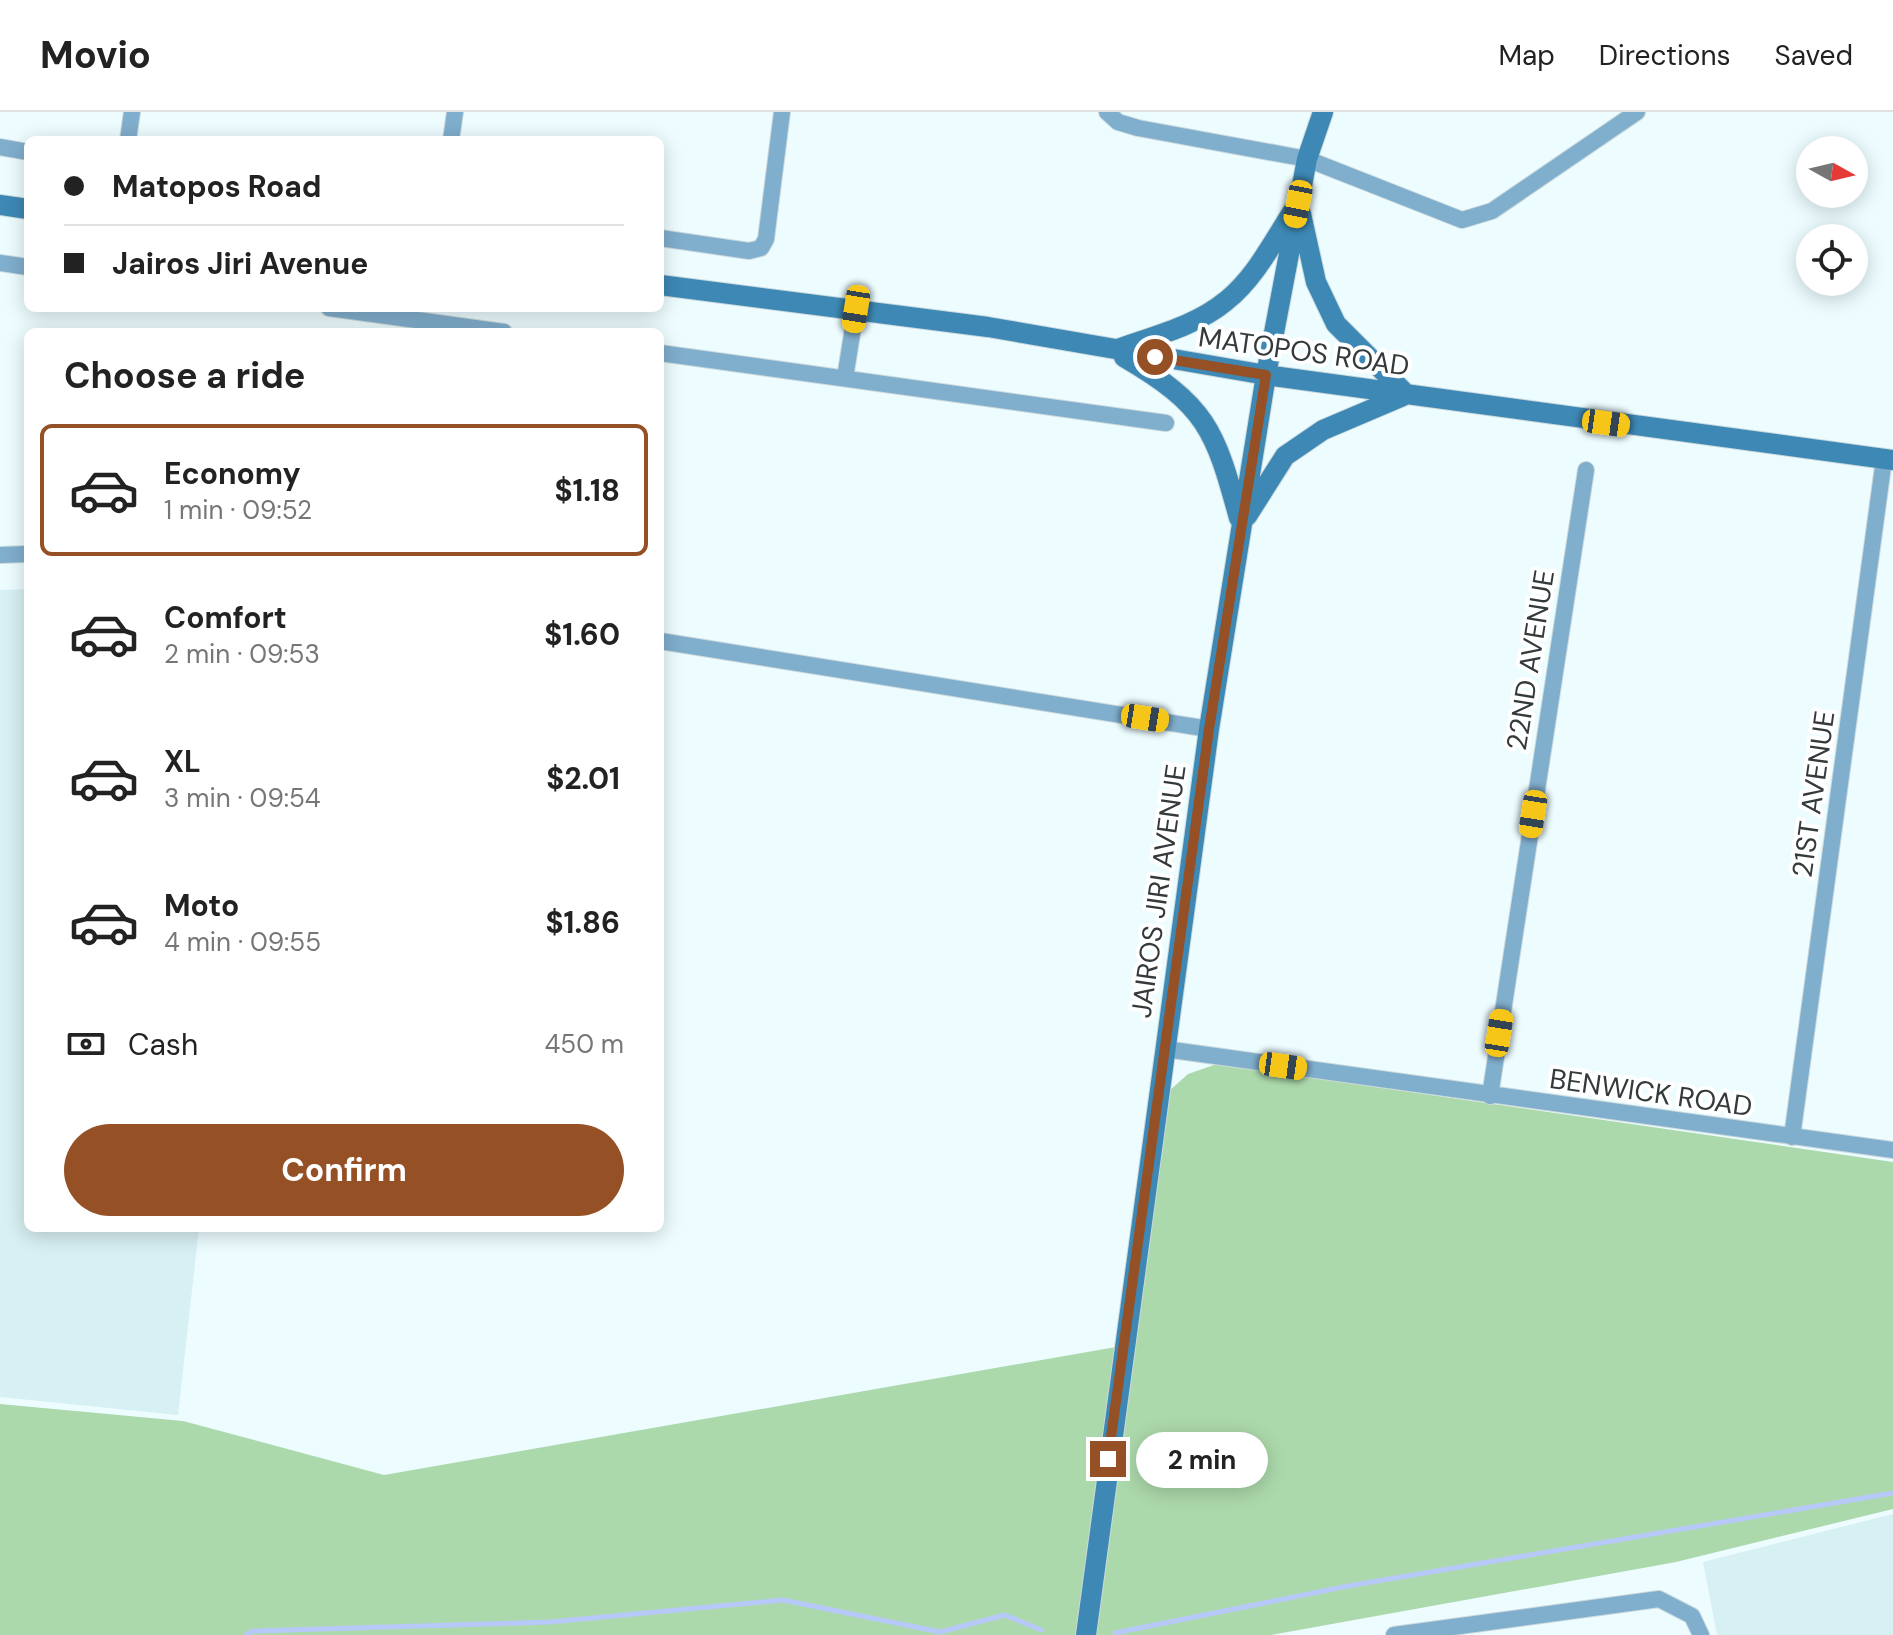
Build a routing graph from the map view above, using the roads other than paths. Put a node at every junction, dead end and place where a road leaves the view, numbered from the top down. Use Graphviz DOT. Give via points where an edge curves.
graph roads {
  1 [pos="132,112"];
  2 [pos="455,112"];
  3 [pos="782,112"];
  4 [pos="1107,112"];
  5 [pos="1323,112"];
  6 [pos="1637,112"];
  7 [pos="129,136"];
  8 [pos="452,136"];
  9 [pos="0,147"];
  10 [pos="24,151"];
  11 [pos="1307,159"];
  12 [pos="1298,204"];
  13 [pos="0,205"];
  14 [pos="24,208"];
  15 [pos="664,239"];
  16 [pos="0,263"];
  17 [pos="24,266"];
  18 [pos="664,285"];
  19 [pos="856,309"];
  20 [pos="358,312"];
  21 [pos="475,328"];
  22 [pos="1114,351"];
  23 [pos="664,354"];
  24 [pos="1266,375"];
  25 [pos="845,378"];
  26 [pos="1406,394"];
  27 [pos="1166,423"];
  28 [pos="1889,459"];
  29 [pos="1586,470"];
  30 [pos="1241,526"];
  31 [pos="24,554"];
  32 [pos="0,555"];
  33 [pos="664,642"];
  34 [pos="1209,729"];
  35 [pos="1165,1049"];
  36 [pos="1490,1096"];
  37 [pos="1792,1137"];
  38 [pos="1893,1150"];
  39 [pos="1086,1635"];
  40 [pos="1394,1635"];
  41 [pos="1701,1635"];
  1 -- 7 [label="street"];
  2 -- 8 [label="street"];
  3 -- 15 [label="street" via="761,248 749,251"];
  4 -- 11 [label="street" via="1138,128"];
  5 -- 11 [label="main road, JAIROS JIRI AVENUE"];
  6 -- 11 [label="street" via="1492,211 1462,220"];
  9 -- 10 [label="street"];
  11 -- 12 [label="main road, JAIROS JIRI AVENUE"];
  12 -- 22 [label="main road" via="1256,269 1227,301 1189,323"];
  12 -- 24 [label="main road, JAIROS JIRI AVENUE"];
  12 -- 26 [label="main road" via="1316,282 1336,324"];
  13 -- 14 [label="main road"];
  16 -- 17 [label="street"];
  18 -- 19 [label="main road, MATOPOS ROAD"];
  19 -- 22 [label="main road, MATOPOS ROAD"];
  19 -- 25 [label="street"];
  20 -- 21 [label="street"];
  22 -- 24 [label="main road, MATOPOS ROAD"];
  22 -- 30 [label="main road" via="1160,377 1209,426"];
  23 -- 25 [label="street"];
  24 -- 26 [label="main road, MATOPOS ROAD"];
  24 -- 30 [label="main road, JAIROS JIRI AVENUE"];
  25 -- 27 [label="street"];
  26 -- 28 [label="main road, MATOPOS ROAD"];
  26 -- 30 [label="main road" via="1323,430 1285,456"];
  28 -- 37 [label="street, 21ST AVENUE"];
  29 -- 36 [label="street, 22ND AVENUE"];
  30 -- 34 [label="main road, JAIROS JIRI AVENUE"];
  31 -- 32 [label="street"];
  33 -- 34 [label="street"];
  34 -- 35 [label="main road, JAIROS JIRI AVENUE"];
  35 -- 36 [label="street, BENWICK ROAD"];
  35 -- 39 [label="main road, JAIROS JIRI AVENUE"];
  36 -- 37 [label="street, BENWICK ROAD"];
  37 -- 38 [label="street, BENWICK ROAD"];
  40 -- 41 [label="street" via="1659,1599 1692,1616"];
}
